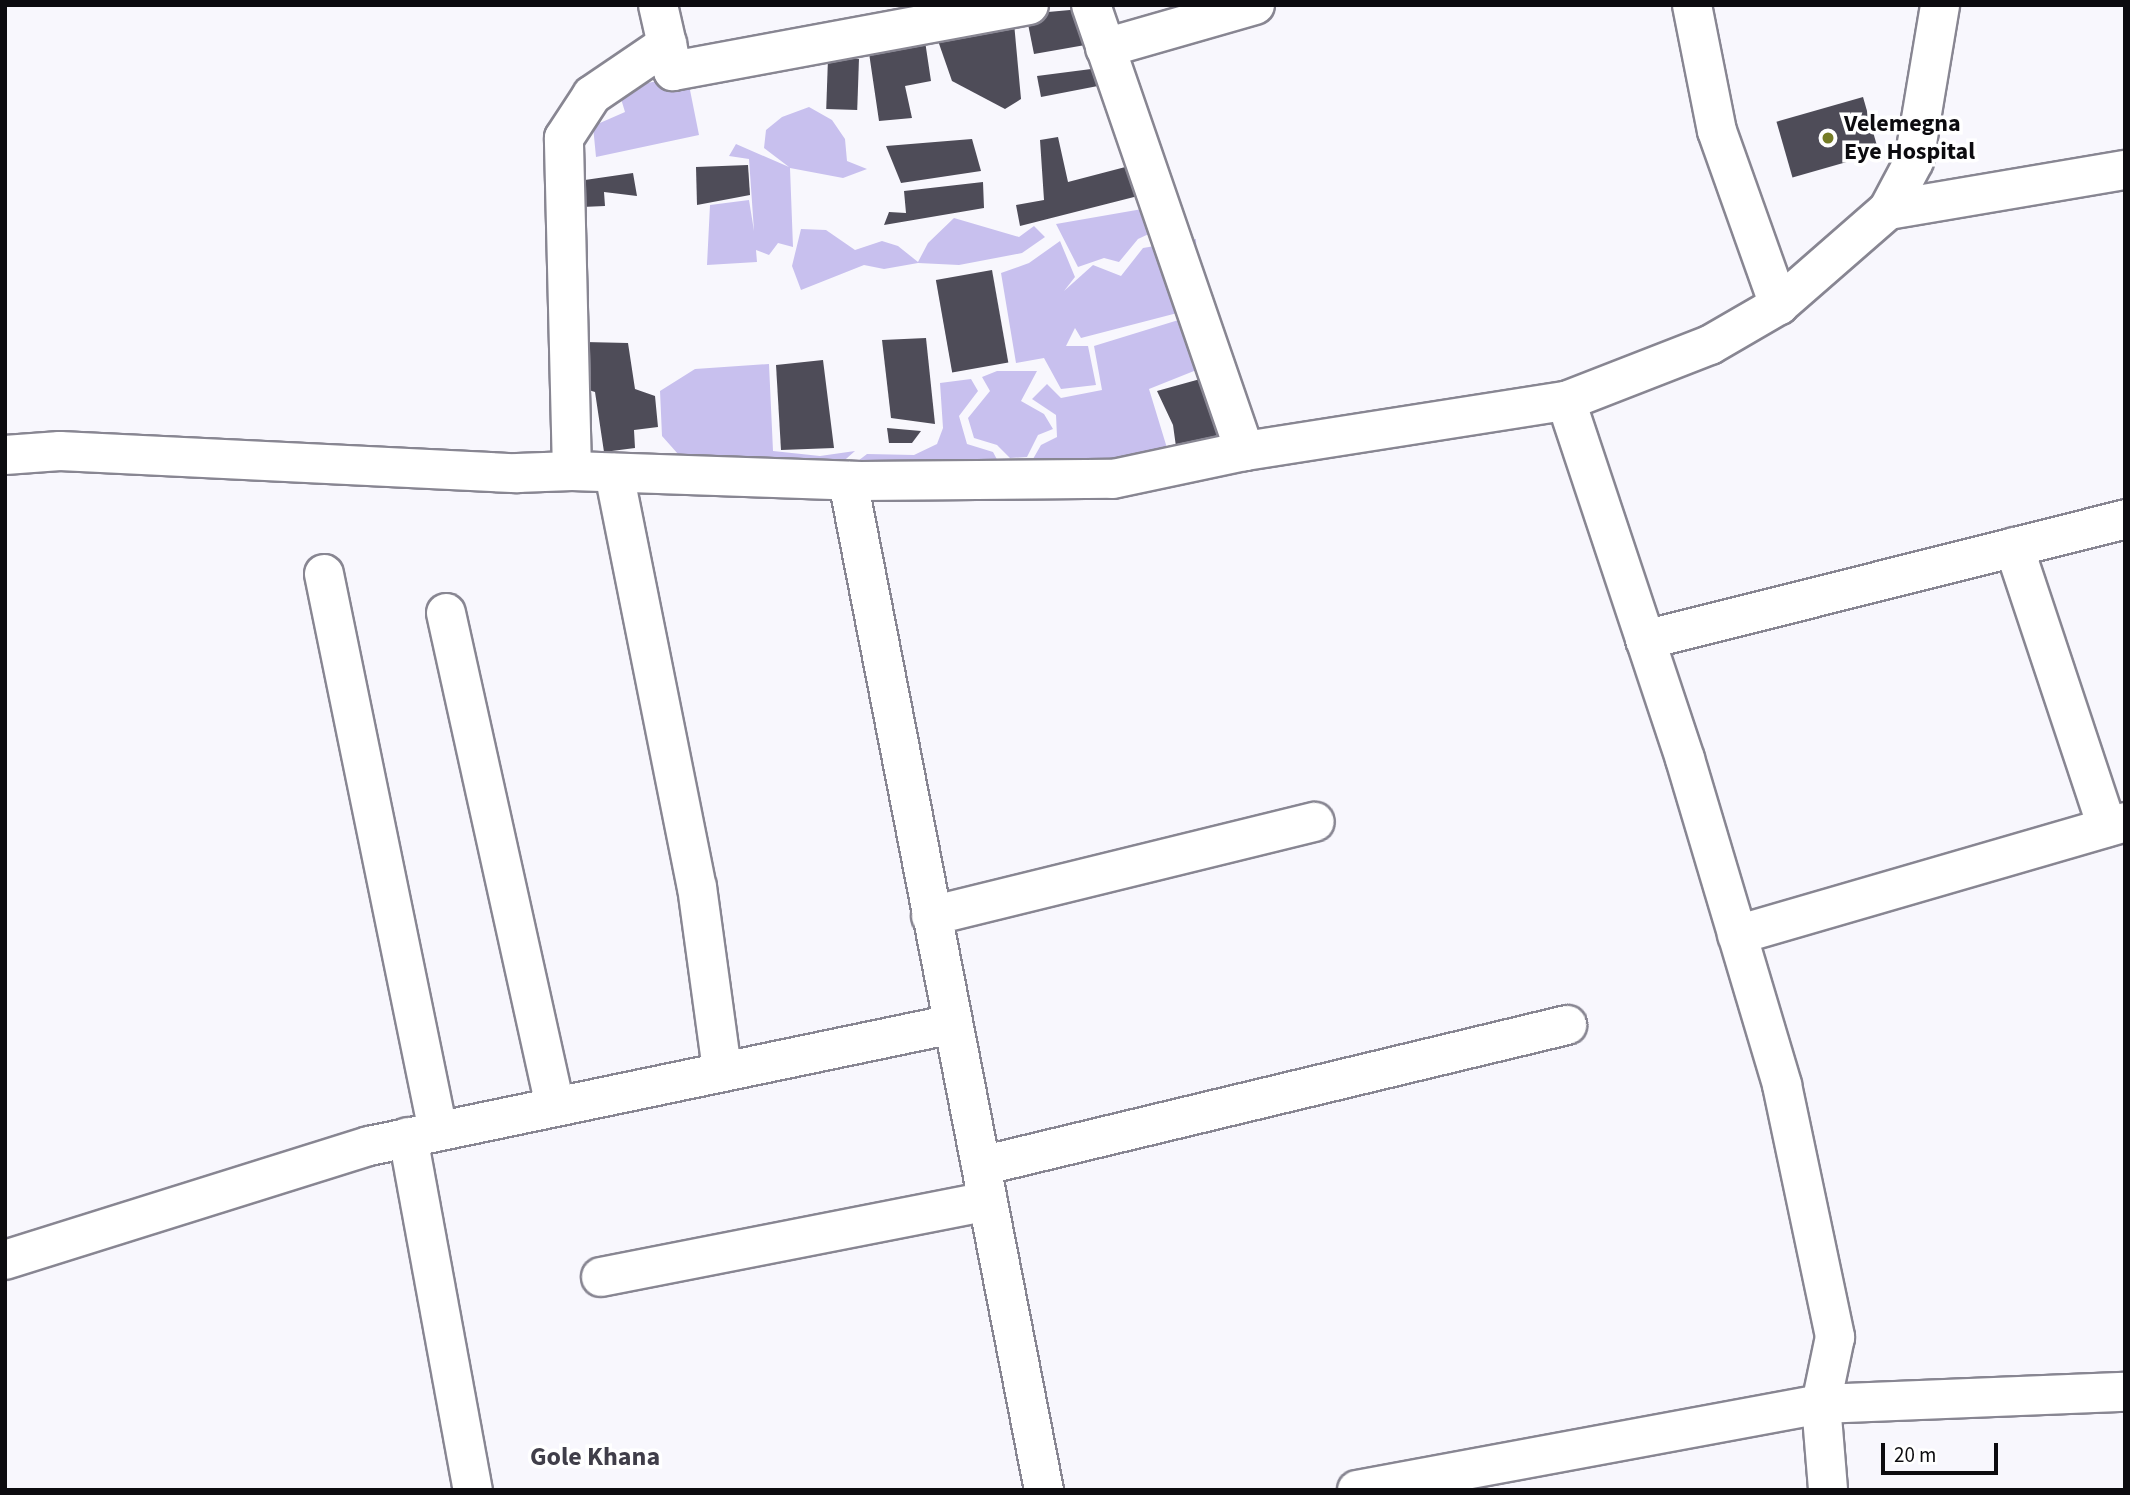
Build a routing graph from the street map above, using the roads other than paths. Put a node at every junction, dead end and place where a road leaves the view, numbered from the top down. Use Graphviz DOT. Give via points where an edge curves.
graph roads {
  1 [pos="658,5"];
  2 [pos="1029,5"];
  3 [pos="1091,5"];
  4 [pos="1255,5"];
  5 [pos="1692,5"];
  6 [pos="1940,5"];
  7 [pos="667,44"];
  8 [pos="1105,48"];
  9 [pos="2125,170"];
  10 [pos="1888,210"];
  11 [pos="1779,305"];
  12 [pos="1566,401"];
  13 [pos="1245,451"];
  14 [pos="5,455"];
  15 [pos="572,471"];
  16 [pos="614,473"];
  17 [pos="848,481"];
  18 [pos="2125,519"];
  19 [pos="2014,547"];
  20 [pos="324,574"];
  21 [pos="446,613"];
  22 [pos="1645,640"];
  23 [pos="1315,822"];
  24 [pos="2116,825"];
  25 [pos="931,916"];
  26 [pos="1737,934"];
  27 [pos="953,1024"];
  28 [pos="1567,1024"];
  29 [pos="722,1070"];
  30 [pos="555,1105"];
  31 [pos="423,1134"];
  32 [pos="984,1183"];
  33 [pos="5,1259"];
  34 [pos="601,1277"];
  35 [pos="2125,1392"];
  36 [pos="1821,1404"];
  37 [pos="473,1490"];
  38 [pos="1044,1490"];
  39 [pos="1357,1490"];
  40 [pos="1828,1490"];
  1 -- 7 [label="street"];
  2 -- 7 [label="street" via="673,71"];
  3 -- 8 [label="street"];
  4 -- 8 [label="street"];
  5 -- 11 [label="street" via="1717,131"];
  6 -- 10 [label="street" via="1914,161"];
  7 -- 15 [label="street" via="592,95 564,138"];
  8 -- 13 [label="street"];
  9 -- 10 [label="street"];
  10 -- 11 [label="street"];
  11 -- 12 [label="street" via="1710,345"];
  12 -- 13 [label="street"];
  12 -- 22 [label="street"];
  13 -- 17 [label="street" via="1113,480"];
  14 -- 15 [label="street" via="60,451 503,473"];
  15 -- 16 [label="street"];
  16 -- 17 [label="street"];
  16 -- 29 [label="street" via="697,887"];
  17 -- 25 [label="street"];
  18 -- 19 [label="street"];
  19 -- 22 [label="street"];
  19 -- 24 [label="street"];
  20 -- 31 [label="street"];
  21 -- 30 [label="street"];
  22 -- 26 [label="street"];
  23 -- 25 [label="street"];
  24 -- 26 [label="street"];
  25 -- 27 [label="street"];
  26 -- 36 [label="street" via="1782,1085 1835,1337"];
  27 -- 29 [label="street"];
  27 -- 32 [label="street"];
  28 -- 32 [label="street"];
  29 -- 30 [label="street"];
  30 -- 31 [label="street"];
  31 -- 33 [label="street"];
  31 -- 37 [label="street"];
  32 -- 34 [label="street"];
  32 -- 38 [label="street"];
  35 -- 36 [label="street"];
  36 -- 39 [label="street"];
  36 -- 40 [label="street"];
}
